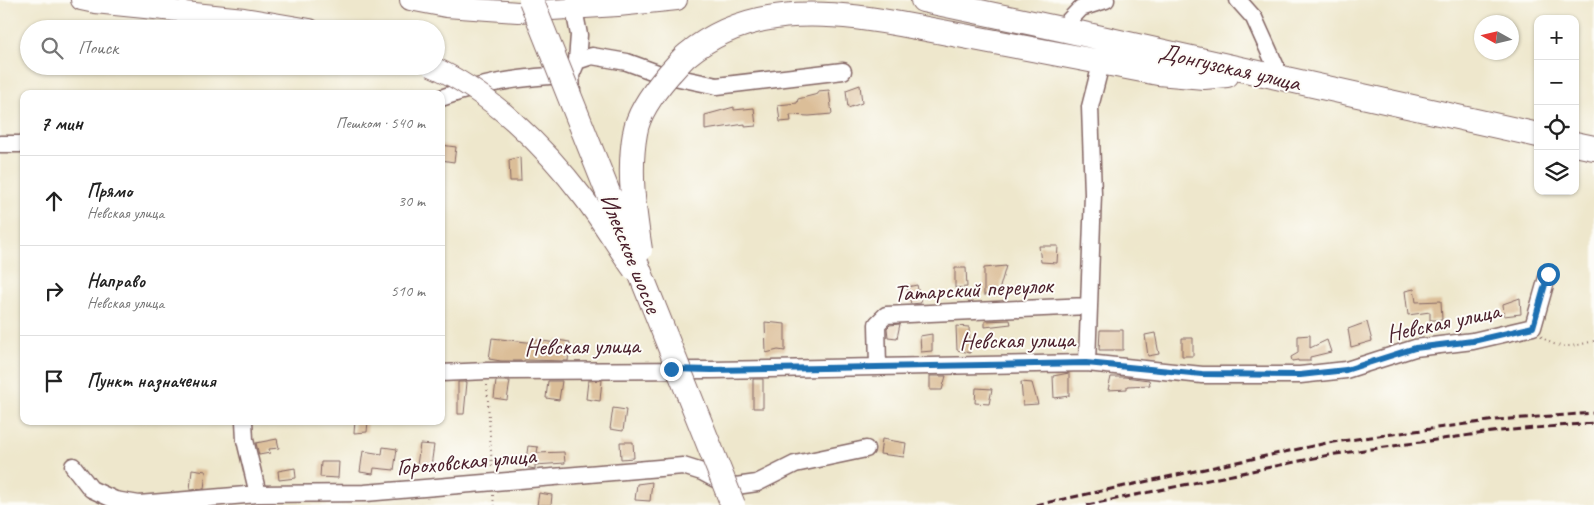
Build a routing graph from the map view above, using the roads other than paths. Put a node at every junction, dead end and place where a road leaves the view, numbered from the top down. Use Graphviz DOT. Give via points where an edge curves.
graph roads {
  1 [pos="81,0"];
  2 [pos="410,0"];
  3 [pos="531,0"];
  4 [pos="677,0"];
  5 [pos="923,0"];
  6 [pos="1106,0"];
  7 [pos="1238,0"];
  8 [pos="574,9"];
  9 [pos="256,20"];
  10 [pos="1061,28"];
  11 [pos="1101,64"];
  12 [pos="574,68"];
  13 [pos="843,71"];
  14 [pos="445,73"];
  15 [pos="1256,73"];
  16 [pos="1281,78"];
  17 [pos="445,97"];
  18 [pos="1534,135"];
  19 [pos="0,144"];
  20 [pos="20,144"];
  21 [pos="1579,145"];
  22 [pos="1594,148"];
  23 [pos="1548,274"];
  24 [pos="644,286"];
  25 [pos="1088,306"];
  26 [pos="1086,363"];
  27 [pos="878,367"];
  28 [pos="671,369"];
  29 [pos="445,373"];
  30 [pos="244,425"];
  31 [pos="866,449"];
  32 [pos="74,466"];
  33 [pos="715,480"];
  34 [pos="258,494"];
  35 [pos="733,505"];
  1 -- 9 [label="main road"];
  2 -- 8 [label="main road" via="446,8 485,11"];
  3 -- 24 [label="highway, Илекское шоссе, bridge"];
  4 -- 8 [label="main road"];
  5 -- 10 [label="highway, Донгузская улица"];
  6 -- 10 [label="street" via="1082,8"];
  7 -- 16 [label="street" via="1254,18"];
  8 -- 12 [label="street" via="579,35"];
  10 -- 15 [label="highway, Донгузская улица"];
  11 -- 15 [label="highway" via="1204,77"];
  11 -- 24 [label="highway, bridge" via="872,18 836,14 773,17 742,24 719,34 686,55 664,80 649,100 635,130 631,183"];
  11 -- 25 [label="street" via="1090,106 1093,194"];
  12 -- 13 [label="street" via="592,56 717,86"];
  12 -- 17 [label="street"];
  12 -- 28 [label="street" via="573,114"];
  14 -- 24 [label="main road, bridge" via="490,102 555,163 584,198"];
  15 -- 16 [label="highway, Донгузская улица"];
  16 -- 18 [label="highway, Донгузская улица"];
  19 -- 20 [label="street"];
  21 -- 22 [label="highway"];
  23 -- 26 [label="street, Невская улица" via="1533,327 1473,341 1415,348 1346,370 1300,375 1202,374"];
  24 -- 35 [label="highway, Илекское шоссе, bridge"];
  25 -- 26 [label="street"];
  25 -- 27 [label="street, Татарский переулок" via="886,315 877,324"];
  26 -- 27 [label="street, Невская улица"];
  27 -- 28 [label="street, Невская улица"];
  28 -- 29 [label="street, Невская улица"];
  28 -- 33 [label="street"];
  30 -- 34 [label="street"];
  31 -- 33 [label="street, Гороховская улица" via="795,464 757,483 736,486"];
  32 -- 34 [label="street, Гороховская улица" via="91,489 115,500 139,504"];
  33 -- 34 [label="street, Гороховская улица" via="683,466 365,493"];
}
